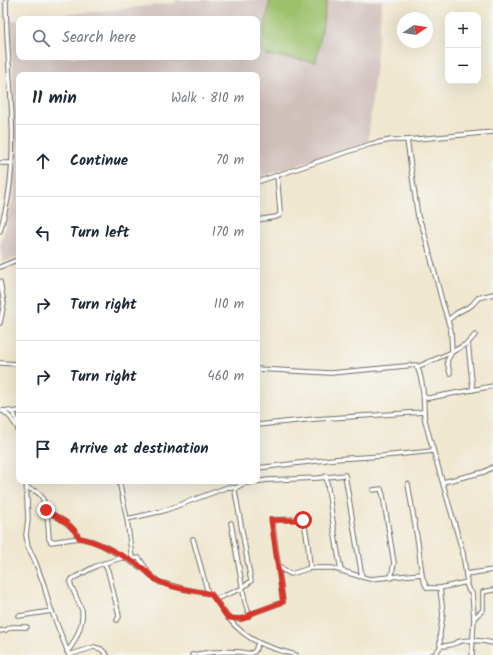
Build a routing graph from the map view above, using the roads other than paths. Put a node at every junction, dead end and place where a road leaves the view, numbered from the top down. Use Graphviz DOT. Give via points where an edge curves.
graph roads {
  1 [pos="6,0"];
  2 [pos="493,132"];
  3 [pos="407,140"];
  4 [pos="0,163"];
  5 [pos="12,163"];
  6 [pos="277,175"];
  7 [pos="260,181"];
  8 [pos="260,220"];
  9 [pos="0,231"];
  10 [pos="16,260"];
  11 [pos="0,267"];
  12 [pos="0,281"];
  13 [pos="493,294"];
  14 [pos="448,320"];
  15 [pos="0,323"];
  16 [pos="475,335"];
  17 [pos="468,343"];
  18 [pos="452,352"];
  19 [pos="0,363"];
  20 [pos="16,364"];
  21 [pos="417,366"];
  22 [pos="260,369"];
  23 [pos="450,373"];
  24 [pos="493,386"];
  25 [pos="473,390"];
  26 [pos="423,395"];
  27 [pos="2,411"];
  28 [pos="16,411"];
  29 [pos="12,412"];
  30 [pos="424,412"];
  31 [pos="16,418"];
  32 [pos="16,425"];
  33 [pos="260,425"];
  34 [pos="433,451"];
  35 [pos="493,467"];
  36 [pos="260,468"];
  37 [pos="326,476"];
  38 [pos="260,481"];
  39 [pos="443,482"];
  40 [pos="27,484"];
  41 [pos="120,484"];
  42 [pos="240,484"];
  43 [pos="408,484"];
  44 [pos="28,488"];
  45 [pos="236,488"];
  46 [pos="374,490"];
  47 [pos="46,510"];
  48 [pos="127,519"];
  49 [pos="231,523"];
  50 [pos="79,538"];
  51 [pos="193,539"];
  52 [pos="125,558"];
  53 [pos="132,558"];
  54 [pos="104,563"];
  55 [pos="278,564"];
  56 [pos="310,568"];
  57 [pos="341,570"];
  58 [pos="493,570"];
  59 [pos="150,574"];
  60 [pos="466,574"];
  61 [pos="422,575"];
  62 [pos="362,577"];
  63 [pos="392,578"];
  64 [pos="466,583"];
  65 [pos="243,587"];
  66 [pos="440,588"];
  67 [pos="493,590"];
  68 [pos="208,593"];
  69 [pos="216,599"];
  70 [pos="52,611"];
  71 [pos="250,614"];
  72 [pos="19,616"];
  73 [pos="228,618"];
  74 [pos="474,618"];
  75 [pos="117,620"];
  76 [pos="27,627"];
  77 [pos="0,631"];
  78 [pos="472,640"];
  79 [pos="258,643"];
  80 [pos="493,643"];
  81 [pos="440,648"];
  82 [pos="68,654"];
  83 [pos="107,655"];
  84 [pos="192,655"];
  85 [pos="296,655"];
  86 [pos="432,655"];
  87 [pos="440,655"];
  88 [pos="472,655"];
  1 -- 5 [label="street"];
  2 -- 3 [label="street"];
  3 -- 6 [label="street" via="366,145"];
  3 -- 14 [label="street" via="419,222 423,228"];
  4 -- 5 [label="street"];
  5 -- 9 [label="street" via="8,199"];
  6 -- 7 [label="street"];
  6 -- 8 [label="street" via="280,215 276,218"];
  10 -- 11 [label="street"];
  12 -- 15 [label="street" via="4,303"];
  13 -- 14 [label="street" via="478,298"];
  14 -- 18 [label="street"];
  16 -- 17 [label="street"];
  17 -- 18 [label="street"];
  17 -- 25 [label="street"];
  18 -- 21 [label="street"];
  18 -- 23 [label="street" via="447,361"];
  19 -- 20 [label="street"];
  21 -- 22 [label="street" via="331,373"];
  21 -- 26 [label="street"];
  24 -- 25 [label="street"];
  25 -- 26 [label="street" via="426,398"];
  26 -- 30 [label="street"];
  27 -- 29 [label="street"];
  27 -- 32 [label="street"];
  28 -- 29 [label="street"];
  29 -- 31 [label="street"];
  30 -- 33 [label="street"];
  30 -- 34 [label="street"];
  34 -- 36 [label="street"];
  34 -- 39 [label="street"];
  35 -- 39 [label="street" via="484,472"];
  37 -- 38 [label="street"];
  37 -- 57 [label="street"];
  37 -- 62 [label="street" via="346,476"];
  39 -- 60 [label="street" via="463,553"];
  40 -- 44 [label="street"];
  41 -- 48 [label="street"];
  42 -- 45 [label="street"];
  43 -- 61 [label="street"];
  44 -- 47 [label="street" via="38,493"];
  44 -- 70 [label="street" via="27,543"];
  45 -- 48 [label="street" via="228,487 163,511"];
  45 -- 65 [label="street" via="250,578 250,582"];
  46 -- 63 [label="street" via="381,489 383,494 394,563"];
  47 -- 50 [label="street" via="68,523"];
  47 -- 50 [label="street" via="50,542"];
  48 -- 53 [label="street"];
  49 -- 65 [label="street"];
  50 -- 52 [label="street" via="92,541"];
  51 -- 68 [label="street"];
  52 -- 53 [label="street"];
  52 -- 54 [label="street"];
  52 -- 59 [label="street"];
  53 -- 59 [label="street" via="139,558"];
  54 -- 75 [label="street" via="118,611"];
  54 -- 82 [label="street" via="70,581 83,613 77,636"];
  55 -- 56 [label="street" via="291,574"];
  55 -- 56 [label="street" via="272,519 302,520"];
  55 -- 71 [label="street" via="283,602"];
  56 -- 57 [label="street" via="327,567"];
  57 -- 62 [label="street"];
  58 -- 60 [label="street"];
  59 -- 68 [label="street" via="164,584"];
  60 -- 64 [label="street"];
  61 -- 63 [label="street"];
  61 -- 66 [label="street" via="427,588"];
  62 -- 63 [label="street"];
  64 -- 66 [label="street"];
  64 -- 74 [label="street" via="472,593"];
  65 -- 69 [label="street"];
  65 -- 71 [label="street"];
  66 -- 81 [label="street" via="443,614"];
  67 -- 74 [label="street" via="483,592 483,610"];
  68 -- 69 [label="street"];
  69 -- 73 [label="street"];
  70 -- 72 [label="street"];
  70 -- 82 [label="street"];
  71 -- 73 [label="street" via="243,618"];
  73 -- 79 [label="street"];
  74 -- 78 [label="street"];
  76 -- 77 [label="street" via="11,627"];
  78 -- 80 [label="street"];
  78 -- 81 [label="street"];
  78 -- 88 [label="street"];
  79 -- 84 [label="street" via="251,654 220,652"];
  79 -- 85 [label="street"];
  81 -- 86 [label="street"];
  81 -- 87 [label="street"];
  82 -- 83 [label="street" via="94,647"];
}
